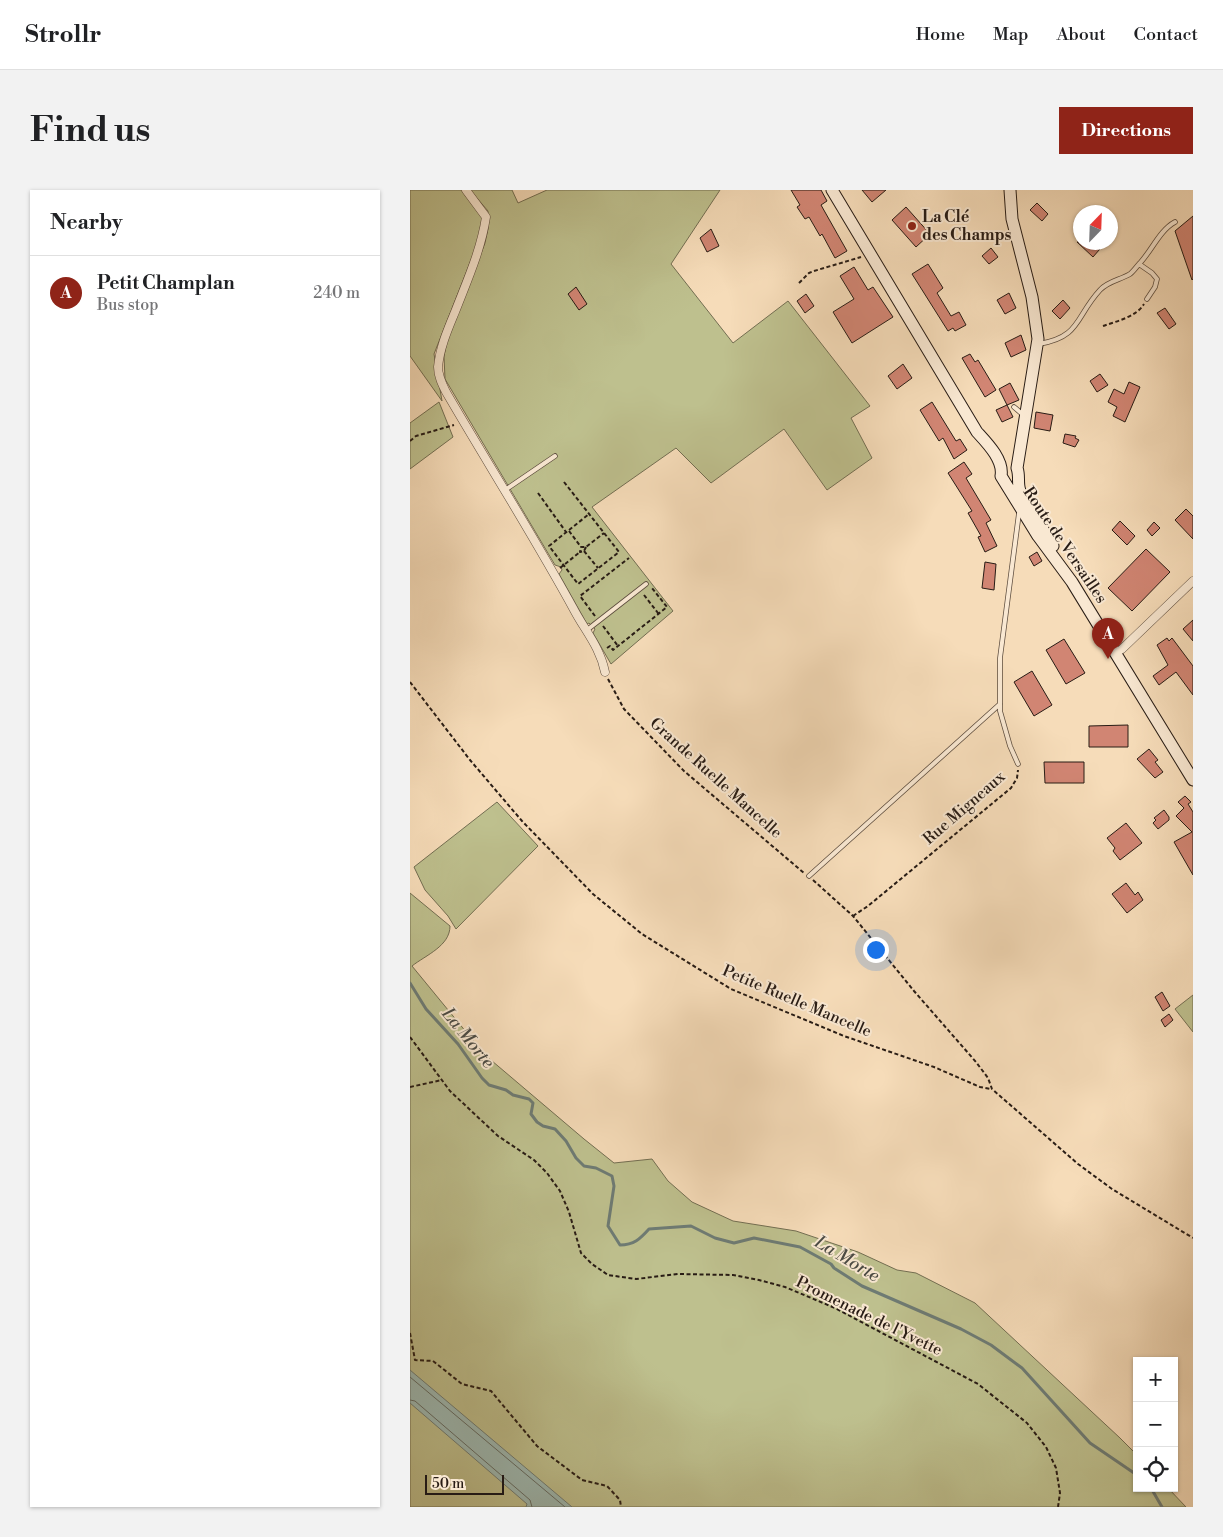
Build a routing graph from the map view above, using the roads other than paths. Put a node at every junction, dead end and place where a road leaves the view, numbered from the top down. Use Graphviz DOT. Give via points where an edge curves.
graph roads {
  1 [pos="466,190"];
  2 [pos="832,190"];
  3 [pos="1010,190"];
  4 [pos="1175,222"];
  5 [pos="1139,264"];
  6 [pos="1147,299"];
  7 [pos="1038,344"];
  8 [pos="1014,407"];
  9 [pos="1026,414"];
  10 [pos="555,456"];
  11 [pos="1017,474"];
  12 [pos="1003,476"];
  13 [pos="505,490"];
  14 [pos="1020,508"];
  15 [pos="1193,581"];
  16 [pos="1072,582"];
  17 [pos="648,585"];
  18 [pos="586,630"];
  19 [pos="1115,653"];
  20 [pos="605,672"];
  21 [pos="1000,704"];
  22 [pos="1018,764"];
  23 [pos="1193,780"];
  24 [pos="809,876"];
  1 -- 13 [label="street" via="486,217 483,237 444,340 438,368 446,392"];
  2 -- 12 [label="main road, Route de Versailles" via="977,432 993,450"];
  3 -- 7 [label="main road" via="1012,219 1032,297"];
  4 -- 5 [label="lane" via="1167,226"];
  5 -- 6 [label="lane" via="1157,279"];
  5 -- 7 [label="lane" via="1131,274 1110,282 1100,290 1070,333 1059,340"];
  7 -- 9 [label="main road"];
  8 -- 9 [label="lane"];
  9 -- 11 [label="main road"];
  10 -- 13 [label="lane"];
  11 -- 12 [label="main road" via="1012,466 1006,467"];
  11 -- 16 [label="main road" via="1020,491"];
  12 -- 14 [label="main road, Route de Versailles"];
  13 -- 18 [label="street"];
  14 -- 16 [label="main road, Route de Versailles"];
  14 -- 21 [label="lane, Rue Migneaux" via="1000,658"];
  15 -- 19 [label="street"];
  16 -- 19 [label="main road, Route de Versailles"];
  17 -- 18 [label="lane"];
  18 -- 20 [label="street" via="601,655"];
  19 -- 23 [label="main road, Route de Versailles"];
  21 -- 22 [label="lane, Rue Migneaux"];
  21 -- 24 [label="lane"];
}
